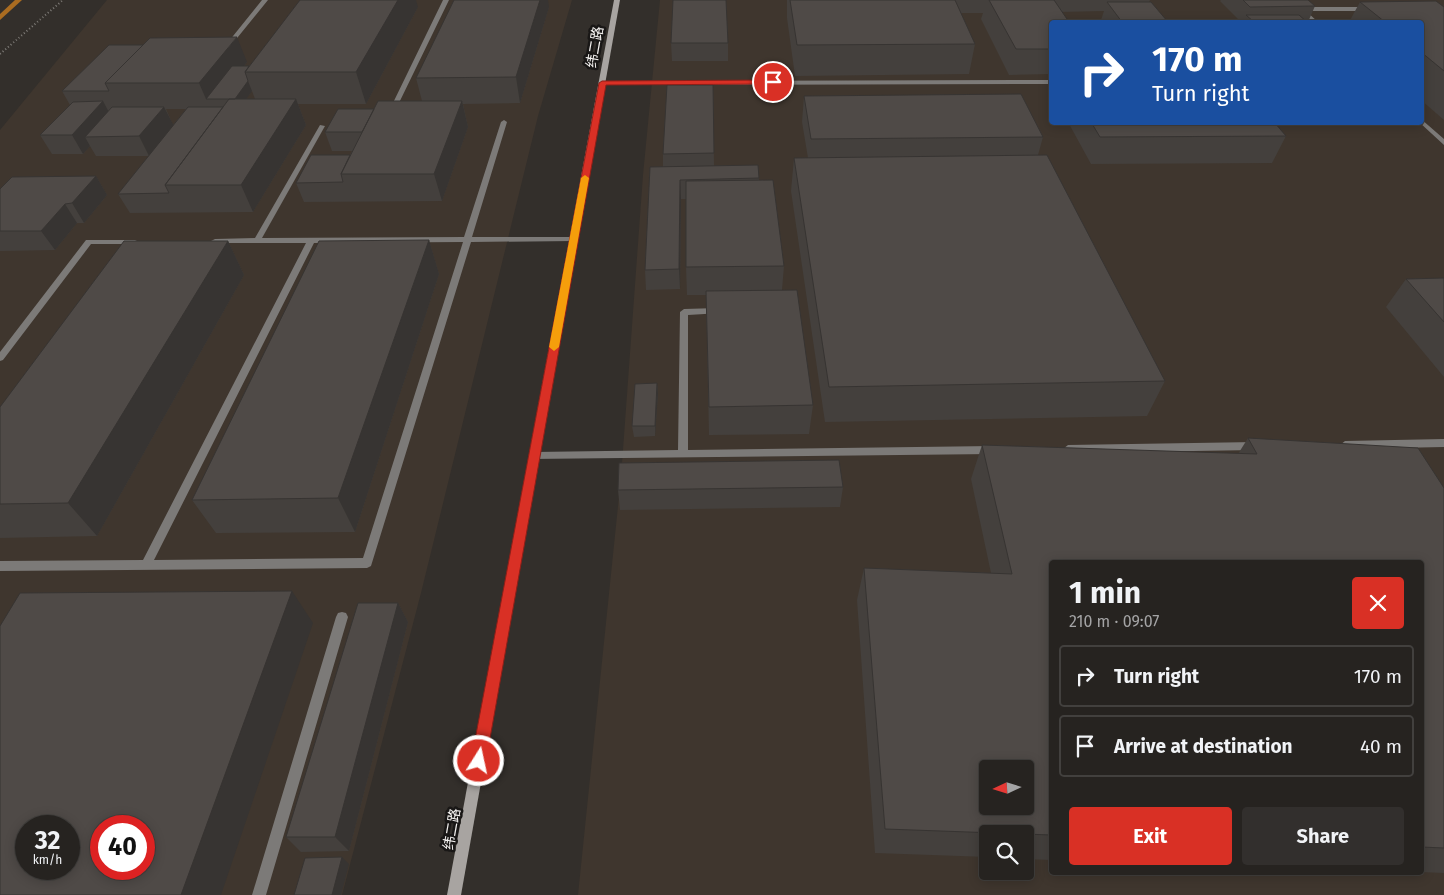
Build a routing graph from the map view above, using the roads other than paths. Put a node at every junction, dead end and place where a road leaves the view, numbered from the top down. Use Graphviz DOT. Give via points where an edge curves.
graph roads {
  1 [pos="265,0"];
  2 [pos="446,0"];
  3 [pos="617,0"];
  4 [pos="1291,0"];
  5 [pos="1301,9"];
  6 [pos="1378,9"];
  7 [pos="1313,20"];
  8 [pos="224,50"];
  9 [pos="1049,82"];
  10 [pos="602,83"];
  11 [pos="394,108"];
  12 [pos="504,122"];
  13 [pos="1424,124"];
  14 [pos="322,126"];
  15 [pos="1444,142"];
  16 [pos="574,239"];
  17 [pos="469,240"];
  18 [pos="208,241"];
  19 [pos="257,241"];
  20 [pos="311,241"];
  21 [pos="148,242"];
  22 [pos="731,310"];
  23 [pos="0,358"];
  24 [pos="1444,443"];
  25 [pos="1335,445"];
  26 [pos="1266,446"];
  27 [pos="1059,449"];
  28 [pos="999,450"];
  29 [pos="683,454"];
  30 [pos="534,456"];
  31 [pos="146,565"];
  32 [pos="0,566"];
  33 [pos="342,617"];
  34 [pos="258,895"];
  35 [pos="454,895"];
  1 -- 8 [label="lane"];
  2 -- 11 [label="lane"];
  3 -- 10 [label="street, 纬二路"];
  4 -- 5 [label="lane"];
  5 -- 6 [label="lane"];
  5 -- 7 [label="lane"];
  9 -- 10 [label="lane"];
  10 -- 16 [label="street, 纬二路"];
  12 -- 17 [label="lane"];
  13 -- 15 [label="lane"];
  14 -- 19 [label="lane"];
  16 -- 17 [label="lane"];
  16 -- 30 [label="street, 纬二路"];
  17 -- 20 [label="lane"];
  17 -- 31 [label="lane" via="367,563"];
  18 -- 19 [label="lane"];
  19 -- 20 [label="lane"];
  20 -- 31 [label="lane"];
  21 -- 23 [label="lane" via="89,242"];
  22 -- 29 [label="lane" via="684,312"];
  24 -- 25 [label="lane"];
  26 -- 27 [label="lane"];
  28 -- 29 [label="lane"];
  29 -- 30 [label="lane"];
  30 -- 35 [label="street, 纬二路"];
  31 -- 32 [label="lane"];
  33 -- 34 [label="lane"];
}
